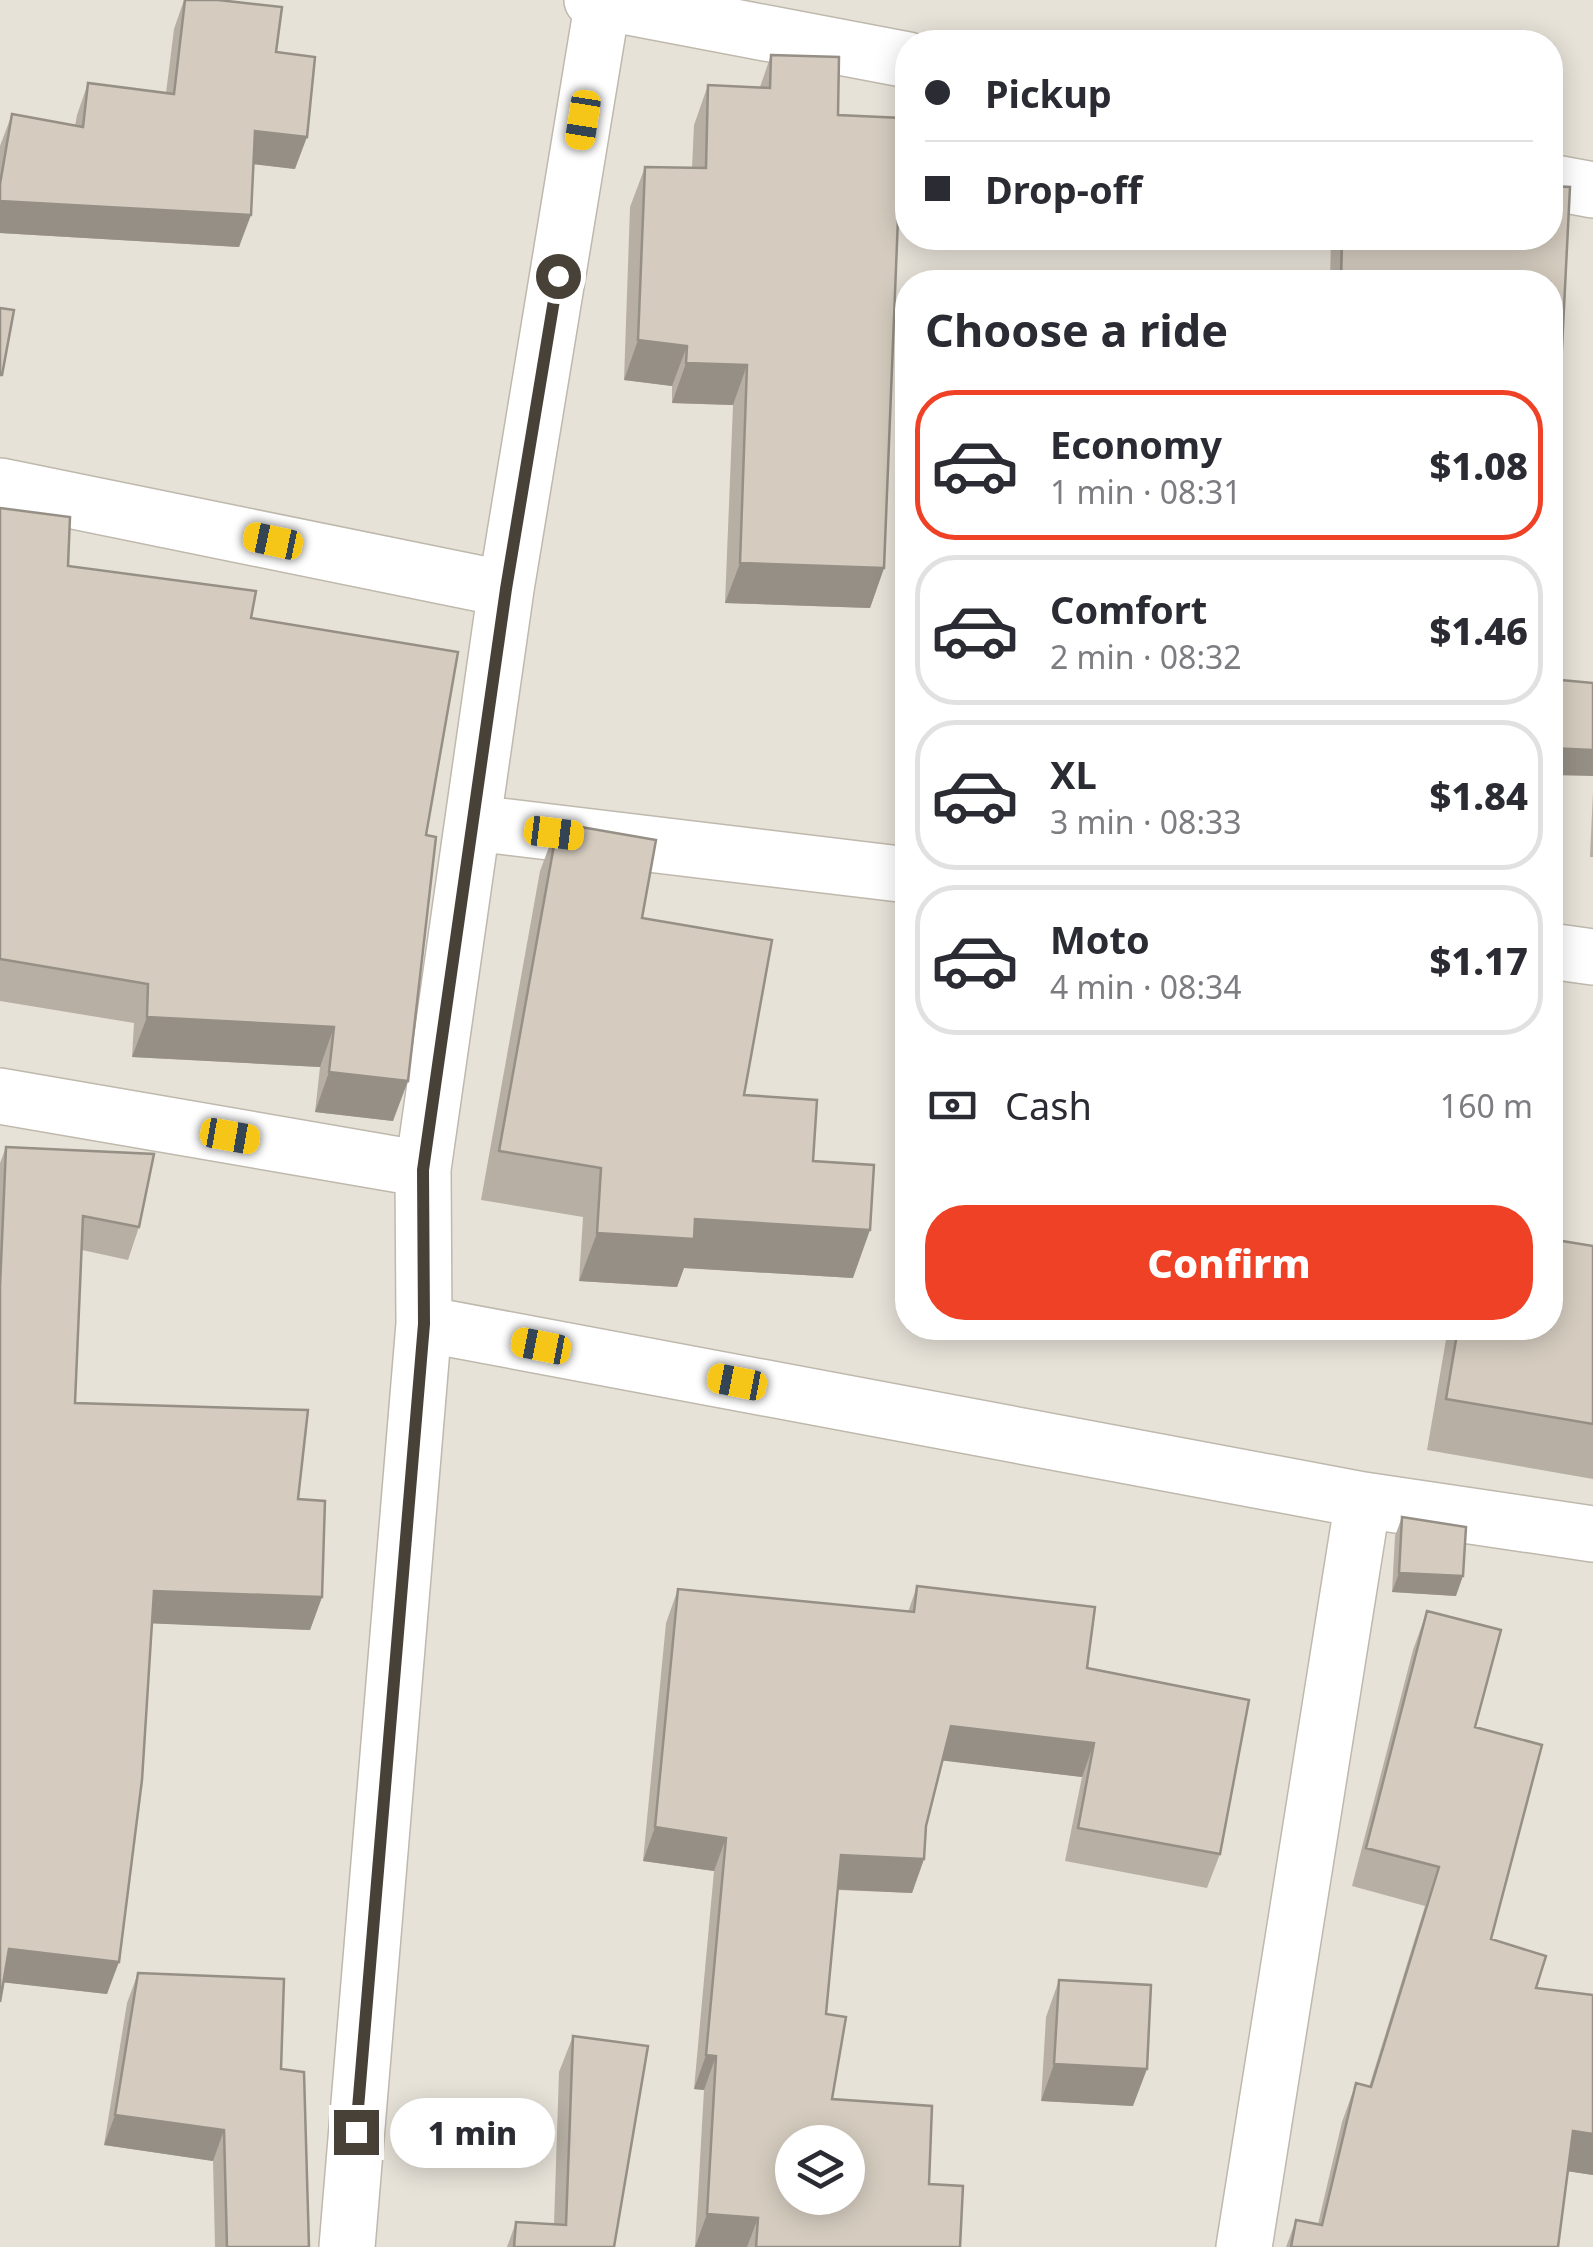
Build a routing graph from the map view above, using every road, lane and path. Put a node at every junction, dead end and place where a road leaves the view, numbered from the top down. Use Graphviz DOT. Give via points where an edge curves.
graph roads {
  1 [pos="599,1"];
  2 [pos="895,58"];
  3 [pos="1563,184"];
  4 [pos="1593,190"];
  5 [pos="0,486"];
  6 [pos="506,589"];
  7 [pos="475,824"];
  8 [pos="895,873"];
  9 [pos="1563,953"];
  10 [pos="1593,956"];
  11 [pos="0,1096"];
  12 [pos="423,1170"];
  13 [pos="424,1324"];
  14 [pos="1363,1500"];
  15 [pos="1593,1534"];
  16 [pos="347,2247"];
  17 [pos="1244,2247"];
  1 -- 2 [label="street"];
  1 -- 6 [label="street"];
  3 -- 4 [label="street"];
  5 -- 6 [label="street"];
  6 -- 7 [label="street"];
  7 -- 8 [label="street"];
  7 -- 12 [label="street"];
  9 -- 10 [label="street"];
  11 -- 12 [label="street"];
  12 -- 13 [label="street"];
  13 -- 14 [label="street"];
  13 -- 16 [label="street"];
  14 -- 15 [label="street"];
  14 -- 17 [label="street"];
}
